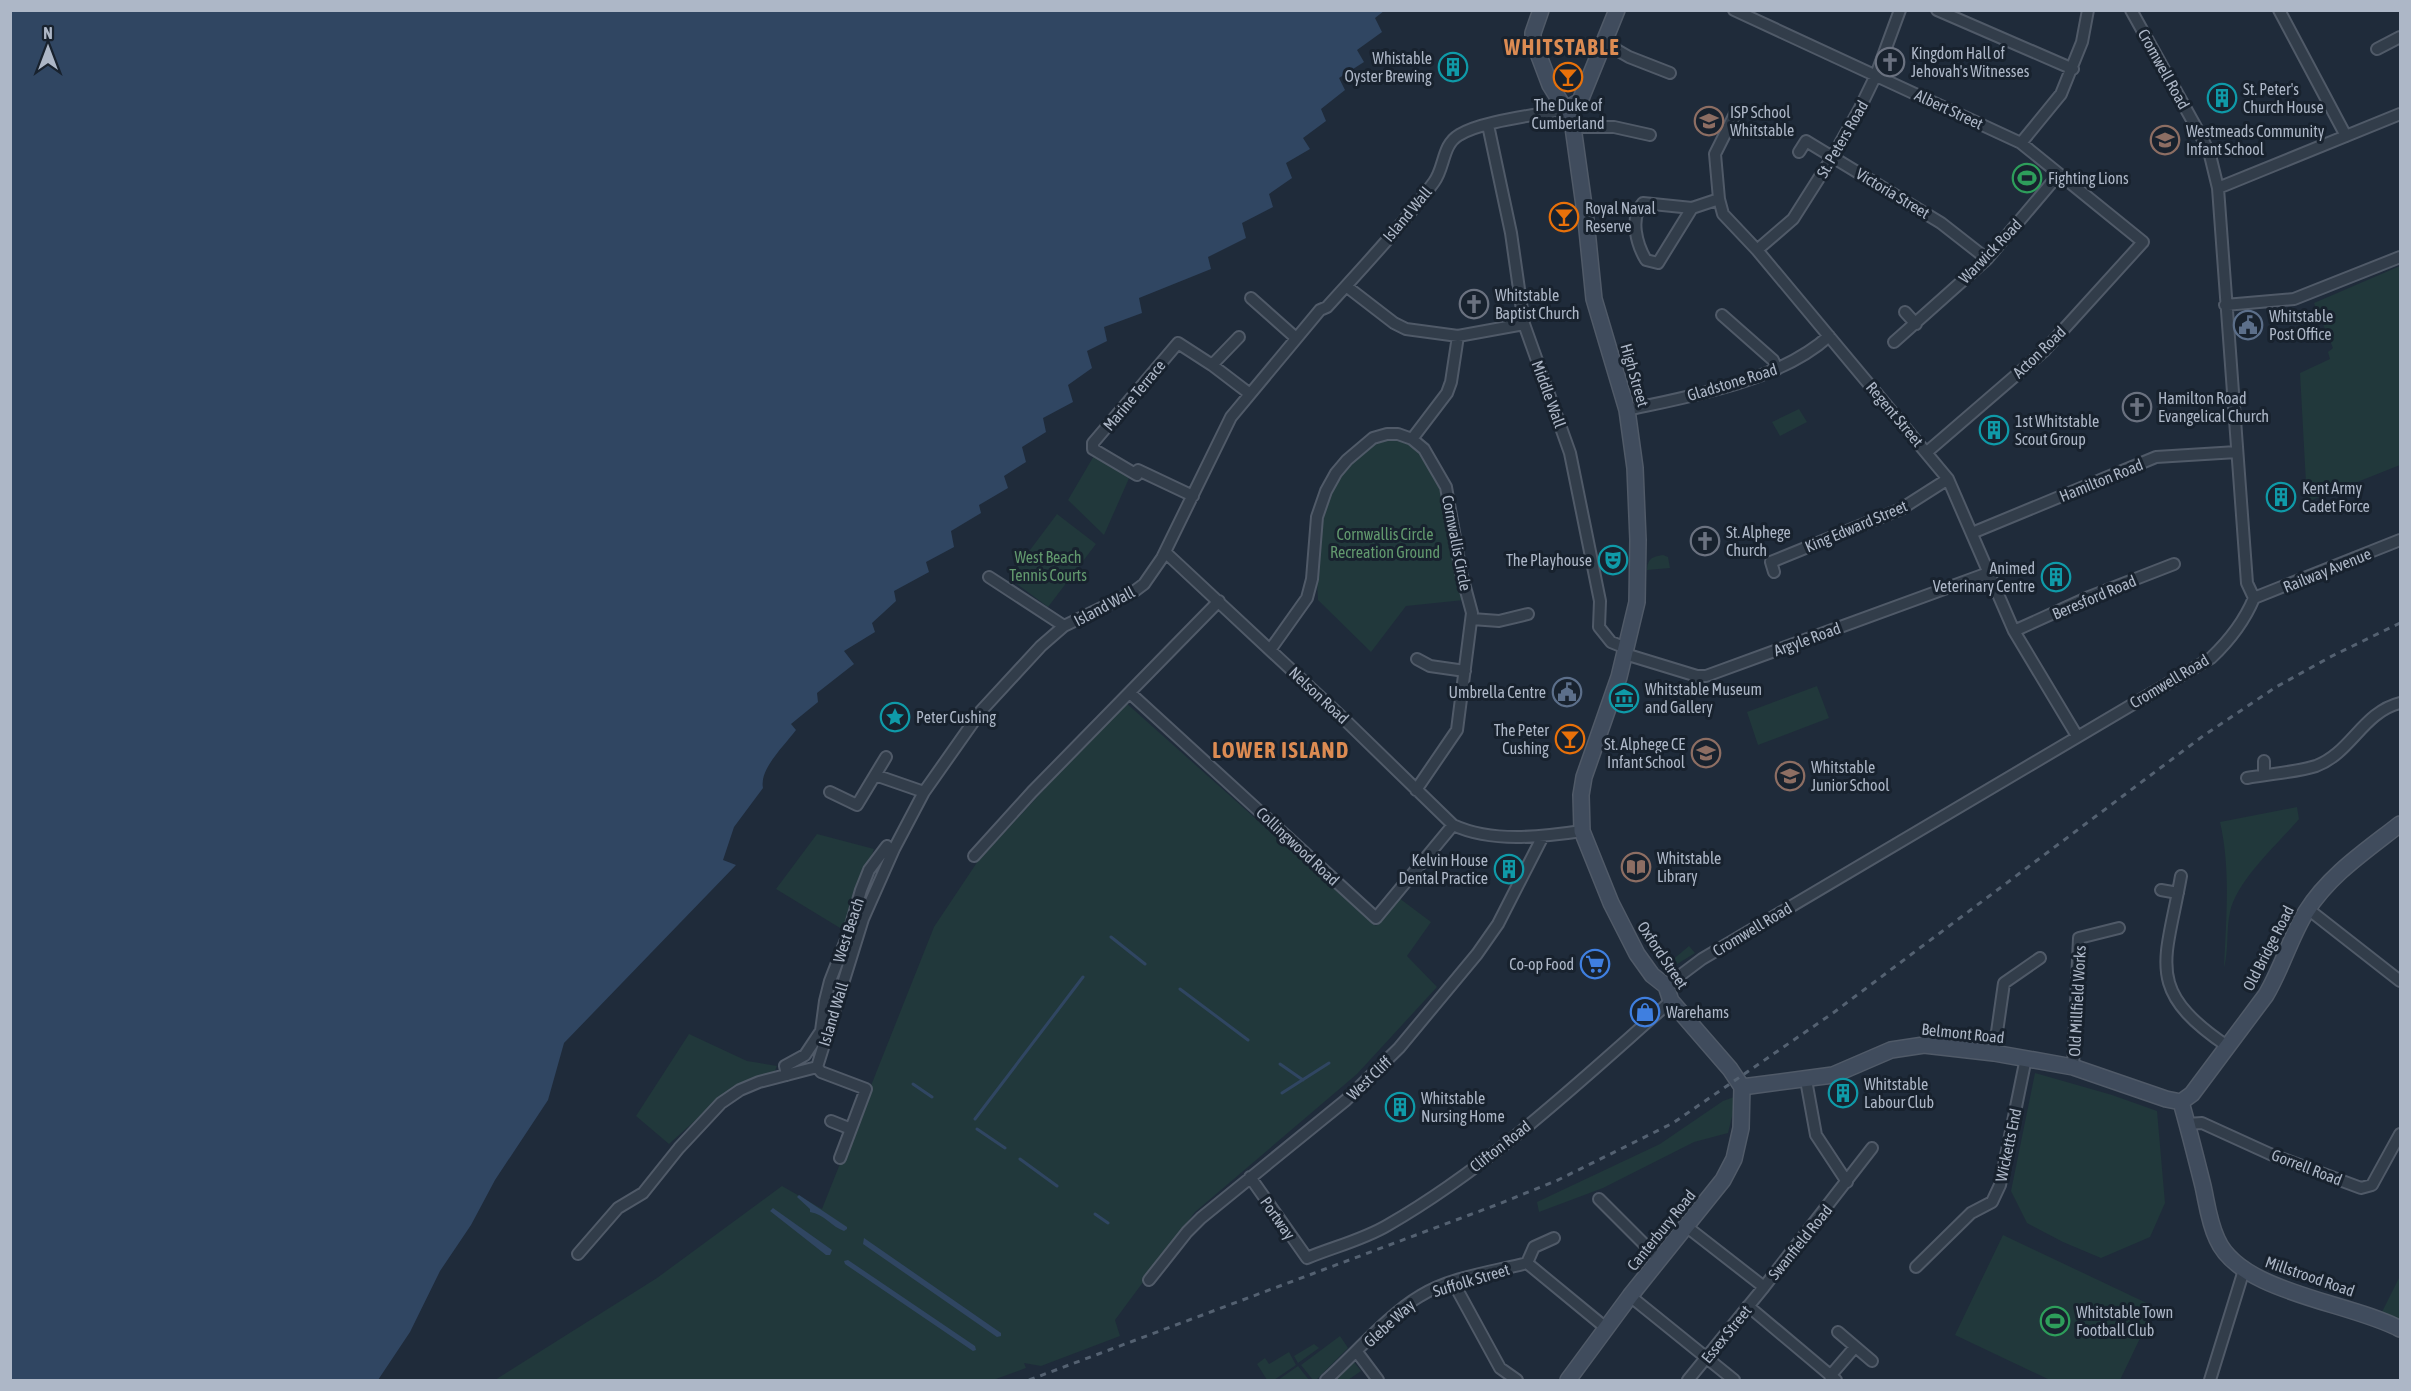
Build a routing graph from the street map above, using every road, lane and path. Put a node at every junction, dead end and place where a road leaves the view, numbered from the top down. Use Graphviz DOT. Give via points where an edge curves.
graph roads {
  1 [pos="1541,10"];
  2 [pos="1617,10"];
  3 [pos="1734,10"];
  4 [pos="1900,10"];
  5 [pos="1936,10"];
  6 [pos="2088,10"];
  7 [pos="2131,10"];
  8 [pos="2279,10"];
  9 [pos="2400,37"];
  10 [pos="1603,42"];
  11 [pos="2377,49"];
  12 [pos="2073,69"];
  13 [pos="1670,73"];
  14 [pos="1876,75"];
  15 [pos="1566,110"];
  16 [pos="1736,112"];
  17 [pos="2400,114"];
  18 [pos="1488,125"];
  19 [pos="1573,127"];
  20 [pos="1650,135"];
  21 [pos="2346,136"];
  22 [pos="2021,143"];
  23 [pos="1799,152"];
  24 [pos="1833,156"];
  25 [pos="2059,174"];
  26 [pos="2218,188"];
  27 [pos="1719,200"];
  28 [pos="1692,208"];
  29 [pos="2143,242"];
  30 [pos="1756,250"];
  31 [pos="2400,256"];
  32 [pos="1986,259"];
  33 [pos="1346,286"];
  34 [pos="1251,298"];
  35 [pos="2225,305"];
  36 [pos="1905,312"];
  37 [pos="1722,315"];
  38 [pos="1524,324"];
  39 [pos="1916,324"];
  40 [pos="1458,336"];
  41 [pos="1829,336"];
  42 [pos="1239,337"];
  43 [pos="1296,338"];
  44 [pos="1894,342"];
  45 [pos="1212,365"];
  46 [pos="1777,369"];
  47 [pos="1250,394"];
  48 [pos="1627,410"];
  49 [pos="1412,439"];
  50 [pos="1927,452"];
  51 [pos="2237,452"];
  52 [pos="1948,479"];
  53 [pos="1193,496"];
  54 [pos="1972,533"];
  55 [pos="2400,540"];
  56 [pos="1166,552"];
  57 [pos="2174,564"];
  58 [pos="1774,572"];
  59 [pos="1988,573"];
  60 [pos="989,577"];
  61 [pos="2254,598"];
  62 [pos="1219,601"];
  63 [pos="1528,614"];
  64 [pos="1472,620"];
  65 [pos="1064,626"];
  66 [pos="2014,631"];
  67 [pos="1270,650"];
  68 [pos="1626,651"];
  69 [pos="1417,659"];
  70 [pos="1465,671"];
  71 [pos="1130,693"];
  72 [pos="2400,703"];
  73 [pos="2076,736"];
  74 [pos="886,757"];
  75 [pos="2264,761"];
  76 [pos="2264,774"];
  77 [pos="875,775"];
  78 [pos="2247,778"];
  79 [pos="1416,790"];
  80 [pos="830,792"];
  81 [pos="924,792"];
  82 [pos="2400,824"];
  83 [pos="1453,825"];
  84 [pos="1582,831"];
  85 [pos="1543,836"];
  86 [pos="887,846"];
  87 [pos="974,856"];
  88 [pos="2181,876"];
  89 [pos="2161,890"];
  90 [pos="2178,893"];
  91 [pos="2308,909"];
  92 [pos="2119,928"];
  93 [pos="2040,958"];
  94 [pos="2400,981"];
  95 [pos="1669,994"];
  96 [pos="2227,1046"];
  97 [pos="1994,1053"];
  98 [pos="2026,1058"];
  99 [pos="817,1067"];
  100 [pos="2073,1067"];
  101 [pos="787,1075"];
  102 [pos="1806,1080"];
  103 [pos="1742,1087"];
  104 [pos="2181,1102"];
  105 [pos="831,1121"];
  106 [pos="2187,1124"];
  107 [pos="851,1129"];
  108 [pos="2400,1134"];
  109 [pos="1872,1148"];
  110 [pos="840,1158"];
  111 [pos="1250,1178"];
  112 [pos="1847,1182"];
  113 [pos="1599,1199"];
  114 [pos="1687,1227"];
  115 [pos="1554,1238"];
  116 [pos="578,1254"];
  117 [pos="1307,1258"];
  118 [pos="1660,1260"];
  119 [pos="1527,1263"];
  120 [pos="1916,1267"];
  121 [pos="2244,1270"];
  122 [pos="1149,1280"];
  123 [pos="1453,1282"];
  124 [pos="1764,1287"];
  125 [pos="1421,1295"];
  126 [pos="1630,1296"];
  127 [pos="1748,1306"];
  128 [pos="1606,1328"];
  129 [pos="2400,1329"];
  130 [pos="1838,1332"];
  131 [pos="1855,1347"];
  132 [pos="1357,1352"];
  133 [pos="1706,1358"];
  134 [pos="1872,1361"];
  135 [pos="1833,1378"];
  136 [pos="1326,1380"];
  137 [pos="1378,1380"];
  138 [pos="1517,1380"];
  139 [pos="1568,1380"];
  140 [pos="1688,1380"];
  141 [pos="1734,1380"];
  142 [pos="2210,1380"];
  1 -- 15 [label="main road, High Street" via="1533,33 1535,48 1550,85"];
  2 -- 10 [label="main road"];
  3 -- 14 [label="street, Albert Street"];
  4 -- 14 [label="street, St. Peters Road"];
  5 -- 12 [label="street"];
  6 -- 12 [label="street"];
  7 -- 26 [label="street, Cromwell Road" via="2202,138"];
  8 -- 21 [label="street"];
  9 -- 11 [label="street"];
  10 -- 13 [label="street"];
  10 -- 15 [label="main road" via="1580,101"];
  12 -- 22 [label="street" via="2061,94"];
  14 -- 22 [label="street, Albert Street"];
  14 -- 24 [label="street, St. Peters Road"];
  15 -- 18 [label="street, Island Wall"];
  15 -- 19 [label="main road, High Street"];
  16 -- 27 [label="street, Regent Street" via="1715,154"];
  17 -- 21 [label="street"];
  18 -- 33 [label="street, Island Wall" via="1463,132 1449,143 1434,182"];
  18 -- 38 [label="street, Middle Wall"];
  19 -- 20 [label="street" via="1614,127"];
  19 -- 48 [label="main road, High Street" via="1594,299"];
  21 -- 26 [label="street"];
  22 -- 25 [label="street, Albert Street"];
  23 -- 24 [label="street, Victoria Street" via="1806,141"];
  24 -- 30 [label="street, St. Peters Road" via="1793,219"];
  24 -- 32 [label="street, Victoria Street" via="1941,223"];
  25 -- 29 [label="street, Albert Street"];
  25 -- 32 [label="street, Warwick Road"];
  26 -- 35 [label="street, Cromwell Road"];
  27 -- 28 [label="street"];
  27 -- 30 [label="street, Regent Street" via="1723,214"];
  28 -- 28 [label="street" via="1643,203 1638,209 1636,226 1638,246 1646,261 1658,263"];
  29 -- 50 [label="street, Acton Road" via="2044,351"];
  30 -- 41 [label="street, Regent Street"];
  31 -- 35 [label="street" via="2294,299"];
  32 -- 39 [label="street, Warwick Road"];
  33 -- 40 [label="street" via="1406,329"];
  33 -- 43 [label="street, Island Wall"];
  34 -- 43 [label="street"];
  35 -- 51 [label="street, Cromwell Road"];
  36 -- 39 [label="street"];
  37 -- 46 [label="street" via="1773,360"];
  38 -- 40 [label="street"];
  38 -- 68 [label="street, Middle Wall" via="1570,453 1600,601 1599,627 1611,642"];
  39 -- 44 [label="street, Warwick Road"];
  40 -- 49 [label="street" via="1447,393"];
  41 -- 46 [label="street, Gladstone Road" via="1802,357"];
  41 -- 50 [label="street, Regent Street"];
  42 -- 45 [label="street"];
  43 -- 47 [label="street, Island Wall"];
  45 -- 47 [label="street"];
  45 -- 53 [label="street, Marine Terrace" via="1178,343 1093,443 1093,448 1137,475 1138,471"];
  46 -- 48 [label="street, Gladstone Road" via="1686,397"];
  47 -- 53 [label="street, Island Wall" via="1231,417"];
  48 -- 68 [label="main road, High Street" via="1635,468 1639,582"];
  49 -- 64 [label="street, Cornwallis Circle" via="1424,449 1446,487"];
  49 -- 67 [label="street" via="1388,434 1373,438 1336,473 1317,517 1307,598"];
  50 -- 52 [label="street, Regent Street"];
  51 -- 54 [label="street, Hamilton Road" via="2156,457"];
  51 -- 61 [label="street, Cromwell Road" via="2247,583"];
  52 -- 54 [label="street, Regent Street"];
  52 -- 58 [label="street, King Edward Street" via="1901,509 1771,562"];
  53 -- 56 [label="street, Island Wall"];
  54 -- 59 [label="street, Regent Street"];
  55 -- 61 [label="street, Railway Avenue"];
  56 -- 62 [label="street, Nelson Road"];
  56 -- 65 [label="street, Island Wall" via="1144,584 1132,593"];
  57 -- 66 [label="street, Beresford Road"];
  59 -- 66 [label="street, Regent Street"];
  59 -- 68 [label="street, Argyle Road" via="1706,676"];
  60 -- 65 [label="street"];
  61 -- 73 [label="street, Cromwell Road" via="2236,631 2211,658"];
  62 -- 67 [label="street, Nelson Road"];
  62 -- 71 [label="street"];
  63 -- 64 [label="street" via="1498,621"];
  64 -- 70 [label="street, Cornwallis Circle"];
  65 -- 81 [label="street, Island Wall" via="981,711"];
  66 -- 73 [label="street, Regent Street"];
  67 -- 79 [label="street, Nelson Road"];
  68 -- 84 [label="main road, Oxford Street" via="1584,777"];
  69 -- 70 [label="street" via="1430,666"];
  70 -- 79 [label="street, Cornwallis Circle" via="1457,730"];
  71 -- 83 [label="street, Collingwood Road" via="1376,918"];
  71 -- 87 [label="street"];
  72 -- 76 [label="street" via="2386,707 2347,745 2317,766"];
  73 -- 95 [label="street, Cromwell Road" via="1701,959"];
  74 -- 77 [label="street"];
  75 -- 76 [label="street"];
  76 -- 78 [label="street"];
  77 -- 80 [label="street" via="857,805"];
  77 -- 81 [label="street"];
  79 -- 83 [label="street, Nelson Road"];
  81 -- 99 [label="street, Island Wall" via="863,920"];
  82 -- 91 [label="main road, Old Bridge Road" via="2344,869"];
  83 -- 85 [label="street, Nelson Road" via="1486,835"];
  84 -- 85 [label="street, Nelson Road"];
  84 -- 95 [label="main road, Oxford Street" via="1625,933"];
  85 -- 111 [label="street, West Cliff" via="1498,924 1415,1030 1346,1100"];
  86 -- 101 [label="street, West Beach" via="869,870 861,890 830,981 821,1030 805,1055 785,1066"];
  88 -- 90 [label="street"];
  89 -- 90 [label="street"];
  90 -- 96 [label="street" via="2166,959 2168,984 2185,1012"];
  91 -- 94 [label="street"];
  91 -- 96 [label="main road, Old Bridge Road" via="2266,995"];
  92 -- 100 [label="street, Old Millfield Works" via="2079,938"];
  93 -- 97 [label="street" via="2004,983"];
  95 -- 103 [label="main road, Oxford Street"];
  95 -- 117 [label="street, Clifton Road" via="1508,1142 1386,1227"];
  96 -- 104 [label="main road, Old Bridge Road" via="2192,1094"];
  97 -- 98 [label="main road, Belmont Road"];
  97 -- 102 [label="main road, Belmont Road" via="1906,1046 1833,1075"];
  98 -- 100 [label="main road, Belmont Road"];
  98 -- 120 [label="street, Wicketts End" via="1994,1198 1989,1205 1971,1213"];
  99 -- 101 [label="street, Island Wall"];
  99 -- 107 [label="street, Island Wall" via="820,1072 866,1089"];
  100 -- 104 [label="main road, Belmont Road"];
  101 -- 116 [label="street, Island Wall" via="749,1086 721,1103 643,1193 618,1208"];
  102 -- 103 [label="main road, Belmont Road"];
  102 -- 112 [label="street" via="1816,1135"];
  103 -- 114 [label="main road, Canterbury Road" via="1741,1128 1734,1159 1716,1191"];
  104 -- 106 [label="main road, Millstrood Road"];
  105 -- 107 [label="street"];
  106 -- 108 [label="street, Gorrell Road" via="2202,1122 2270,1154 2361,1188 2372,1185"];
  106 -- 121 [label="main road, Millstrood Road" via="2215,1235 2224,1252"];
  107 -- 110 [label="street, Island Wall"];
  109 -- 112 [label="street, Swanfield Road"];
  111 -- 117 [label="street, Portway"];
  111 -- 122 [label="street, West Cliff" via="1187,1232"];
  112 -- 124 [label="street, Swanfield Road"];
  113 -- 118 [label="street"];
  114 -- 118 [label="main road, Canterbury Road"];
  114 -- 124 [label="street, Swanfield Road"];
  115 -- 119 [label="street" via="1534,1247"];
  118 -- 126 [label="main road, Canterbury Road"];
  119 -- 123 [label="street, Suffolk Street"];
  119 -- 128 [label="street, Suffolk Street"];
  121 -- 129 [label="main road, Millstrood Road" via="2278,1287 2373,1316"];
  121 -- 142 [label="street"];
  123 -- 125 [label="street, Suffolk Street"];
  123 -- 138 [label="street" via="1500,1368"];
  124 -- 127 [label="street, Essex Street"];
  125 -- 132 [label="street, Glebe Way"];
  126 -- 128 [label="main road, Canterbury Road"];
  126 -- 133 [label="street"];
  127 -- 133 [label="street, Essex Street"];
  127 -- 135 [label="street"];
  128 -- 139 [label="main road, Canterbury Road"];
  130 -- 131 [label="street"];
  131 -- 134 [label="street"];
  131 -- 135 [label="street"];
  132 -- 136 [label="street, Glebe Way"];
  132 -- 137 [label="street, Glebe Way"];
  133 -- 140 [label="street, Essex Street"];
  133 -- 141 [label="street"];
}
